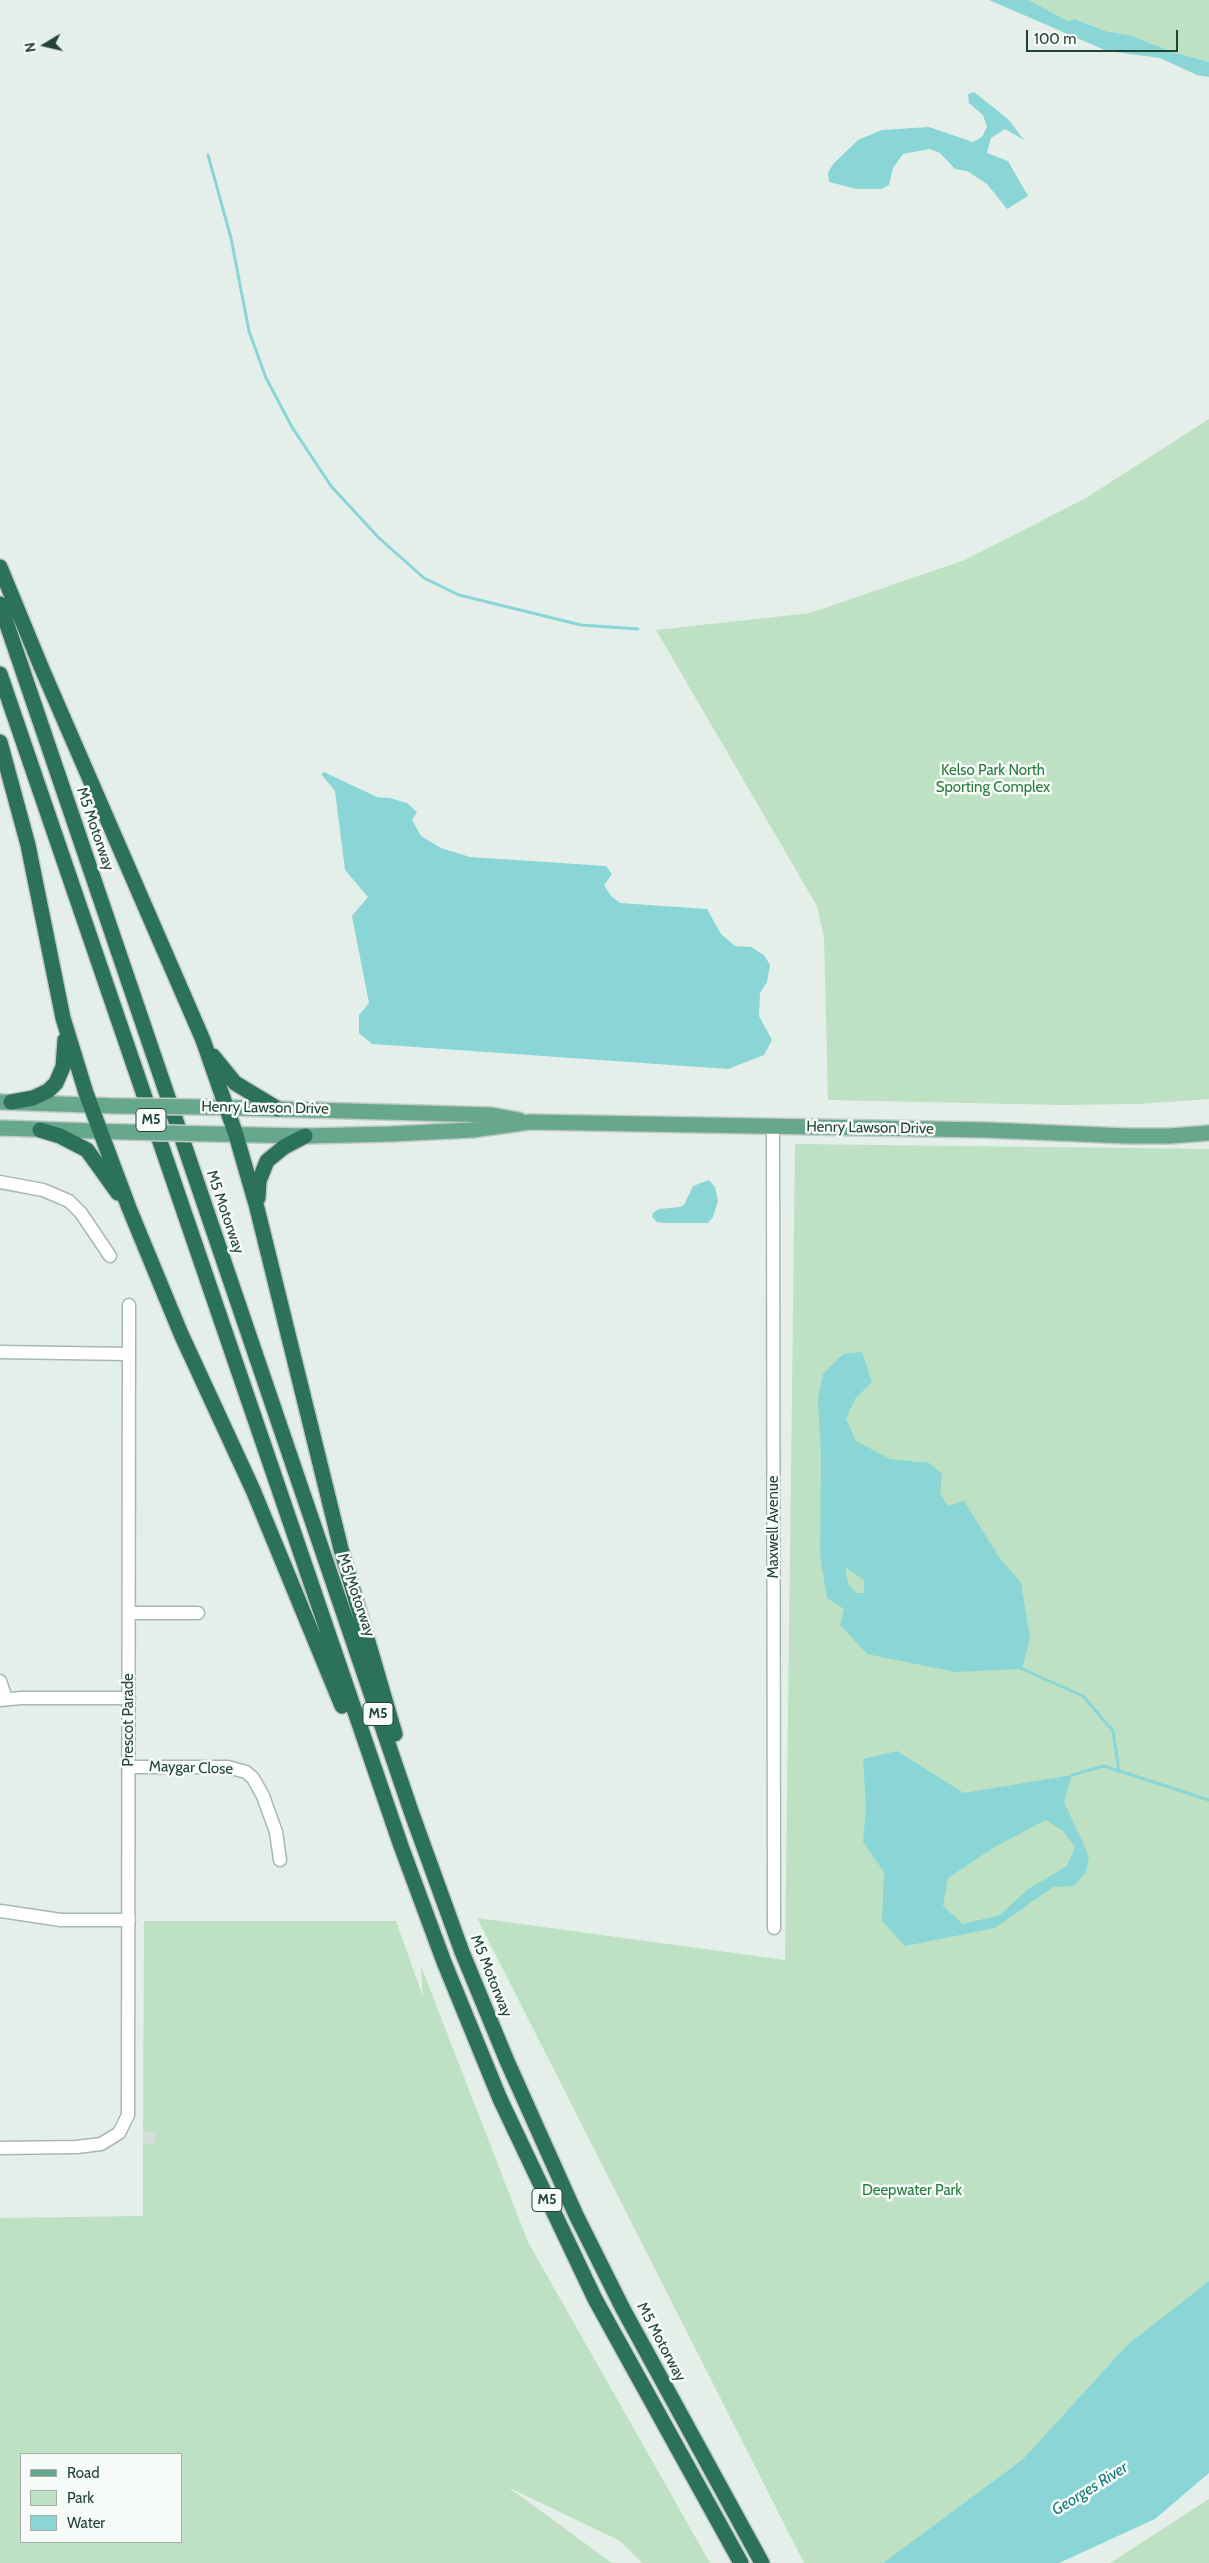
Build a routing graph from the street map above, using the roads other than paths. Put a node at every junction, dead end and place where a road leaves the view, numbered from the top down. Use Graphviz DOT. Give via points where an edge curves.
graph roads {
  1 [pos="0,566"];
  2 [pos="0,604"];
  3 [pos="0,674"];
  4 [pos="0,742"];
  5 [pos="63,1018"];
  6 [pos="203,1040"];
  7 [pos="5,1102"];
  8 [pos="92,1105"];
  9 [pos="226,1108"];
  10 [pos="278,1109"];
  11 [pos="530,1122"];
  12 [pos="773,1126"];
  13 [pos="0,1128"];
  14 [pos="40,1130"];
  15 [pos="101,1131"];
  16 [pos="1209,1134"];
  17 [pos="236,1135"];
  18 [pos="304,1136"];
  19 [pos="0,1182"];
  20 [pos="129,1208"];
  21 [pos="257,1208"];
  22 [pos="110,1256"];
  23 [pos="129,1305"];
  24 [pos="0,1352"];
  25 [pos="129,1354"];
  26 [pos="129,1613"];
  27 [pos="198,1613"];
  28 [pos="0,1681"];
  29 [pos="129,1698"];
  30 [pos="3,1700"];
  31 [pos="129,1767"];
  32 [pos="400,1846"];
  33 [pos="280,1860"];
  34 [pos="436,1882"];
  35 [pos="0,1911"];
  36 [pos="129,1920"];
  37 [pos="774,1928"];
  38 [pos="0,2148"];
  39 [pos="741,2563"];
  40 [pos="762,2563"];
  1 -- 6 [label="highway"];
  2 -- 34 [label="highway, M5 Motorway / M5"];
  3 -- 32 [label="highway, M5"];
  4 -- 5 [label="highway" via="28,845"];
  5 -- 7 [label="highway" via="63,1067 56,1083 33,1098"];
  5 -- 8 [label="highway"];
  6 -- 9 [label="highway"];
  6 -- 10 [label="highway" via="235,1083"];
  7 -- 8 [label="main road, Henry Lawson Drive"];
  8 -- 9 [label="main road, Henry Lawson Drive, bridge"];
  8 -- 15 [label="highway"];
  9 -- 10 [label="main road, Henry Lawson Drive"];
  9 -- 17 [label="highway"];
  10 -- 11 [label="main road, Henry Lawson Drive" via="492,1115"];
  11 -- 12 [label="main road, Henry Lawson Drive"];
  11 -- 18 [label="main road, Henry Lawson Drive" via="472,1130"];
  12 -- 16 [label="main road, Henry Lawson Drive" via="1127,1136"];
  12 -- 37 [label="street, Maxwell Avenue"];
  13 -- 14 [label="main road, Henry Lawson Drive"];
  14 -- 15 [label="main road, Henry Lawson Drive"];
  14 -- 20 [label="highway" via="86,1150"];
  15 -- 17 [label="main road, Henry Lawson Drive, bridge"];
  15 -- 20 [label="highway"];
  17 -- 18 [label="main road, Henry Lawson Drive"];
  17 -- 21 [label="highway"];
  18 -- 21 [label="highway" via="267,1161 259,1181"];
  19 -- 22 [label="street" via="52,1192 69,1201"];
  20 -- 32 [label="highway" via="181,1334 253,1490"];
  21 -- 34 [label="highway" via="340,1549"];
  23 -- 25 [label="street, Prescot Parade"];
  24 -- 25 [label="street"];
  25 -- 26 [label="street, Prescot Parade"];
  26 -- 27 [label="street"];
  26 -- 29 [label="street, Prescot Parade"];
  28 -- 30 [label="street"];
  29 -- 30 [label="street"];
  29 -- 31 [label="street, Prescot Parade"];
  31 -- 33 [label="street, Maygar Close" via="228,1767 246,1772 263,1796 276,1832"];
  31 -- 36 [label="street, Prescot Parade"];
  32 -- 39 [label="highway, M5" via="496,2090 544,2194 595,2299"];
  34 -- 40 [label="highway, M5 Motorway / M5" via="507,2061 576,2215 623,2309"];
  35 -- 36 [label="street" via="61,1920"];
  36 -- 38 [label="street, Prescot Parade" via="129,2103 128,2115 119,2133 101,2144 90,2146"];
}
